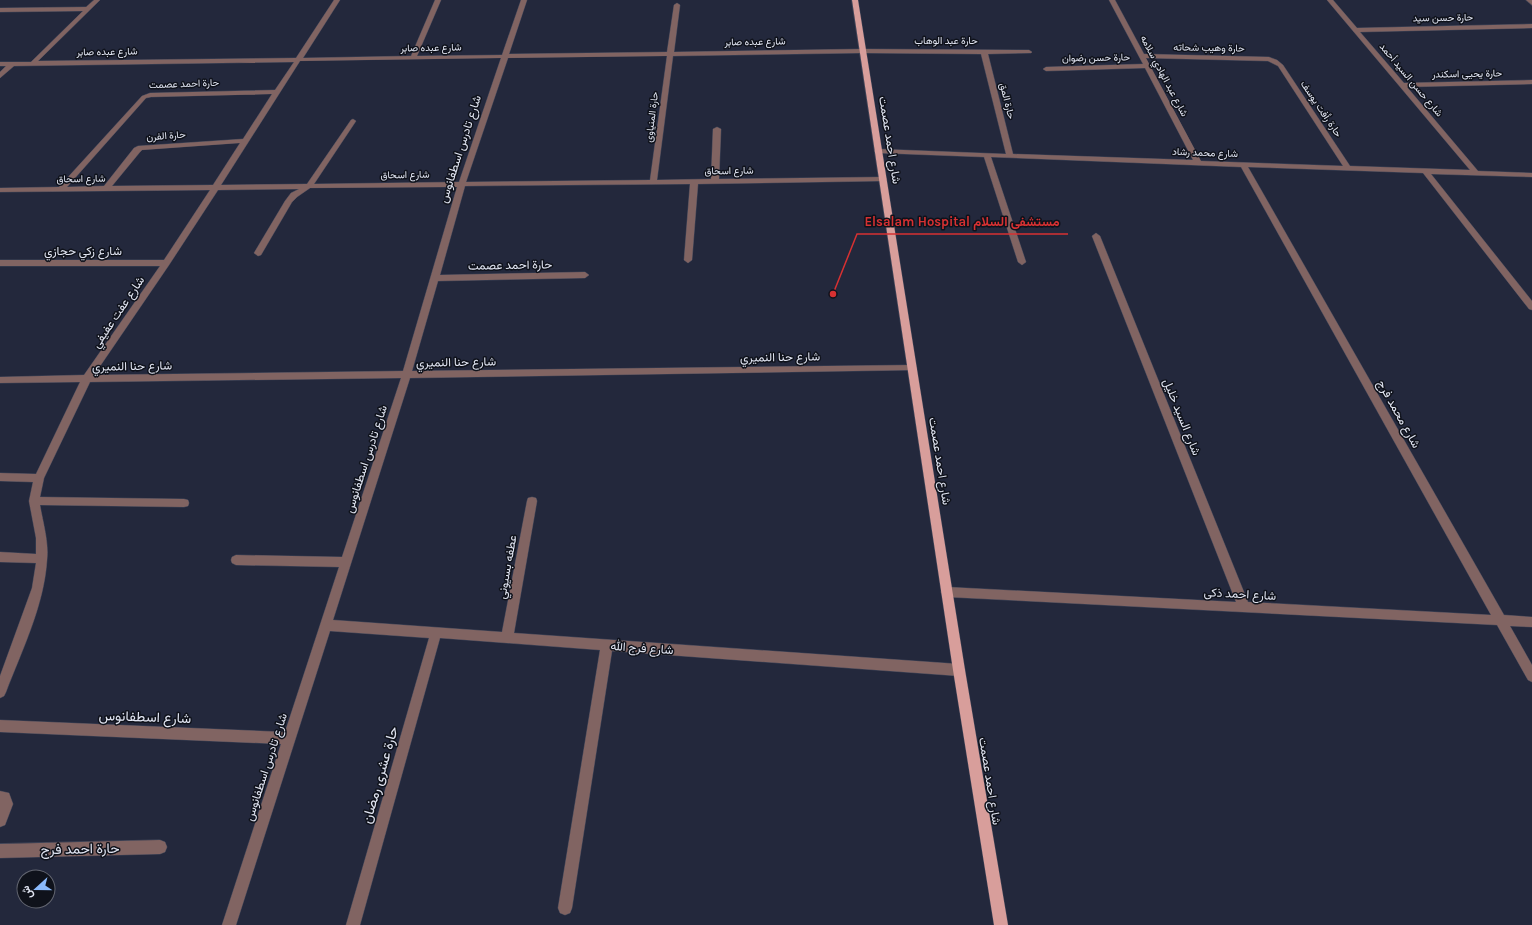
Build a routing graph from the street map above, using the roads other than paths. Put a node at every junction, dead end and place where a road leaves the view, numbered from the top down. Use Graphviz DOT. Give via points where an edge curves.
graph roads {
  1 [pos="97,0"];
  2 [pos="337,0"];
  3 [pos="438,0"];
  4 [pos="524,0"];
  5 [pos="855,0"];
  6 [pos="1112,0"];
  7 [pos="1330,0"];
  8 [pos="1529,0"];
  9 [pos="1532,3"];
  10 [pos="677,5"];
  11 [pos="87,9"];
  12 [pos="0,10"];
  13 [pos="1532,26"];
  14 [pos="1355,30"];
  15 [pos="862,51"];
  16 [pos="984,52"];
  17 [pos="1029,52"];
  18 [pos="670,54"];
  19 [pos="1142,56"];
  20 [pos="504,57"];
  21 [pos="413,58"];
  22 [pos="298,60"];
  23 [pos="1276,61"];
  24 [pos="34,62"];
  25 [pos="13,63"];
  26 [pos="0,64"];
  27 [pos="1147,66"];
  28 [pos="1046,69"];
  29 [pos="0,76"];
  30 [pos="1532,82"];
  31 [pos="1402,85"];
  32 [pos="277,92"];
  33 [pos="353,121"];
  34 [pos="717,129"];
  35 [pos="246,141"];
  36 [pos="878,151"];
  37 [pos="987,155"];
  38 [pos="1010,155"];
  39 [pos="1198,162"];
  40 [pos="1243,164"];
  41 [pos="1348,168"];
  42 [pos="1425,171"];
  43 [pos="1476,173"];
  44 [pos="1532,175"];
  45 [pos="883,179"];
  46 [pos="715,181"];
  47 [pos="653,182"];
  48 [pos="694,182"];
  49 [pos="462,184"];
  50 [pos="309,186"];
  51 [pos="215,187"];
  52 [pos="107,188"];
  53 [pos="61,189"];
  54 [pos="0,190"];
  55 [pos="1096,236"];
  56 [pos="258,253"];
  57 [pos="688,260"];
  58 [pos="1022,262"];
  59 [pos="0,263"];
  60 [pos="166,263"];
  61 [pos="585,275"];
  62 [pos="435,278"];
  63 [pos="1532,307"];
  64 [pos="912,368"];
  65 [pos="407,374"];
  66 [pos="87,378"];
  67 [pos="0,380"];
  68 [pos="0,477"];
  69 [pos="39,478"];
  70 [pos="34,501"];
  71 [pos="532,501"];
  72 [pos="184,504"];
  73 [pos="0,557"];
  74 [pos="42,559"];
  75 [pos="236,560"];
  76 [pos="346,562"];
  77 [pos="947,592"];
  78 [pos="1244,607"];
  79 [pos="1501,620"];
  80 [pos="1532,622"];
  81 [pos="326,625"];
  82 [pos="436,633"];
  83 [pos="507,638"];
  84 [pos="607,645"];
  85 [pos="959,670"];
  86 [pos="1532,676"];
  87 [pos="0,692"];
  88 [pos="0,726"];
  89 [pos="289,738"];
  90 [pos="0,797"];
  91 [pos="0,820"];
  92 [pos="160,847"];
  93 [pos="0,851"];
  94 [pos="565,908"];
  95 [pos="229,925"];
  96 [pos="353,925"];
  97 [pos="1001,925"];
  1 -- 11 [label="street"];
  2 -- 22 [label="street, شارع عفت عفيفي"];
  3 -- 21 [label="street"];
  4 -- 20 [label="street, شارع تادرس اسطفانوس"];
  5 -- 15 [label="main road, شارع احمد عصمت"];
  6 -- 19 [label="street, شارع عبد الهادي سلامه"];
  7 -- 14 [label="street, شارع حسن السيد أحمد"];
  8 -- 9 [label="street"];
  10 -- 18 [label="street, حارة المنياوى"];
  11 -- 12 [label="street"];
  11 -- 24 [label="street"];
  13 -- 14 [label="street, حارة حسن سيد"];
  14 -- 31 [label="street, شارع حسن السيد أحمد"];
  15 -- 16 [label="street, حارة عبد الوهاب"];
  15 -- 18 [label="street, شارع عبده صابر"];
  15 -- 36 [label="main road, شارع احمد عصمت"];
  16 -- 17 [label="street, حارة عبد الوهاب"];
  16 -- 38 [label="street, حارة المق"];
  18 -- 20 [label="street, شارع عبده صابر"];
  18 -- 47 [label="street, حارة المنياوى"];
  19 -- 23 [label="street, حارة وهيب شحاته"];
  19 -- 27 [label="street, شارع عبد الهادي سلامه"];
  20 -- 21 [label="street, شارع عبده صابر"];
  20 -- 49 [label="street, شارع تادرس اسطفانوس"];
  21 -- 22 [label="street, شارع عبده صابر"];
  22 -- 24 [label="street, شارع عبده صابر"];
  22 -- 32 [label="street, شارع عفت عفيفي"];
  23 -- 41 [label="street, حارة رأفت يوسف"];
  24 -- 25 [label="street, شارع عبده صابر"];
  25 -- 26 [label="street, شارع عبده صابر"];
  25 -- 29 [label="street"];
  27 -- 28 [label="street, حارة حسن رضوان"];
  27 -- 39 [label="street, شارع عبد الهادي سلامه"];
  30 -- 31 [label="street, حارة يحيى اسكندر"];
  31 -- 43 [label="street, شارع حسن السيد أحمد"];
  32 -- 35 [label="street, شارع عفت عفيفي"];
  32 -- 53 [label="street, حارة احمد عصمت" via="144,96"];
  33 -- 50 [label="street"];
  34 -- 46 [label="street"];
  35 -- 51 [label="street, شارع عفت عفيفي"];
  35 -- 52 [label="street, حارة الفرن" via="141,148"];
  36 -- 37 [label="street, شارع محمد رشاد"];
  36 -- 45 [label="main road, شارع احمد عصمت"];
  37 -- 38 [label="street, شارع محمد رشاد"];
  37 -- 58 [label="street"];
  38 -- 39 [label="street, شارع محمد رشاد"];
  39 -- 40 [label="street, شارع محمد رشاد"];
  40 -- 41 [label="street, شارع محمد رشاد"];
  40 -- 79 [label="street, شارع محمد فرج"];
  41 -- 42 [label="street, شارع محمد رشاد"];
  42 -- 43 [label="street, شارع محمد رشاد"];
  42 -- 63 [label="street"];
  43 -- 44 [label="street, شارع محمد رشاد"];
  45 -- 46 [label="street, شارع اسحاق"];
  45 -- 64 [label="main road, شارع احمد عصمت"];
  46 -- 48 [label="street, شارع اسحاق"];
  47 -- 48 [label="street, شارع اسحاق"];
  47 -- 49 [label="street, شارع اسحاق"];
  48 -- 57 [label="street"];
  49 -- 50 [label="street, شارع اسحاق"];
  49 -- 62 [label="street, شارع تادرس اسطفانوس"];
  50 -- 51 [label="street, شارع اسحاق"];
  50 -- 56 [label="street" via="289,201"];
  51 -- 52 [label="street, شارع اسحاق"];
  51 -- 60 [label="street, شارع عفت عفيفي"];
  52 -- 53 [label="street, شارع اسحاق"];
  53 -- 54 [label="street, شارع اسحاق"];
  55 -- 78 [label="street, شارع السيد خليل"];
  59 -- 60 [label="street, شارع زكي حجازي"];
  60 -- 66 [label="street, شارع عفت عفيفي"];
  61 -- 62 [label="street, حارة احمد عصمت"];
  62 -- 65 [label="street, شارع تادرس اسطفانوس"];
  64 -- 65 [label="street, شارع حنا النميري"];
  64 -- 77 [label="main road, شارع احمد عصمت"];
  65 -- 66 [label="street, شارع حنا النميري"];
  65 -- 76 [label="street, شارع تادرس اسطفانوس"];
  66 -- 67 [label="street, شارع حنا النميري"];
  66 -- 69 [label="street, شارع عفت عفيفي"];
  68 -- 69 [label="street"];
  69 -- 70 [label="street, شارع عفت عفيفي"];
  70 -- 72 [label="street"];
  70 -- 74 [label="street, شارع عفت عفيفي"];
  71 -- 83 [label="street, عطفه بسيوني"];
  73 -- 74 [label="street"];
  74 -- 87 [label="street, شارع عفت عفيفي" via="38,588"];
  75 -- 76 [label="street"];
  76 -- 81 [label="street, شارع تادرس اسطفانوس"];
  77 -- 78 [label="street, شارع احمد ذكى"];
  77 -- 85 [label="main road, شارع احمد عصمت"];
  78 -- 79 [label="street, شارع احمد ذكى"];
  79 -- 80 [label="street, شارع احمد ذكى"];
  79 -- 86 [label="street, شارع محمد فرج"];
  81 -- 82 [label="street, شارع فرج الله"];
  81 -- 89 [label="street, شارع تادرس اسطفانوس"];
  82 -- 83 [label="street, شارع فرج الله"];
  82 -- 96 [label="street, حارة عشرى رمضان"];
  83 -- 84 [label="street, شارع فرج الله"];
  84 -- 85 [label="street, شارع فرج الله"];
  84 -- 94 [label="street"];
  85 -- 97 [label="main road, شارع احمد عصمت"];
  88 -- 89 [label="street, شارع اسطفانوس"];
  89 -- 95 [label="street, شارع تادرس اسطفانوس"];
  90 -- 91 [label="street" via="4,798 6,804"];
  92 -- 93 [label="street, حارة احمد فرج"];
}
